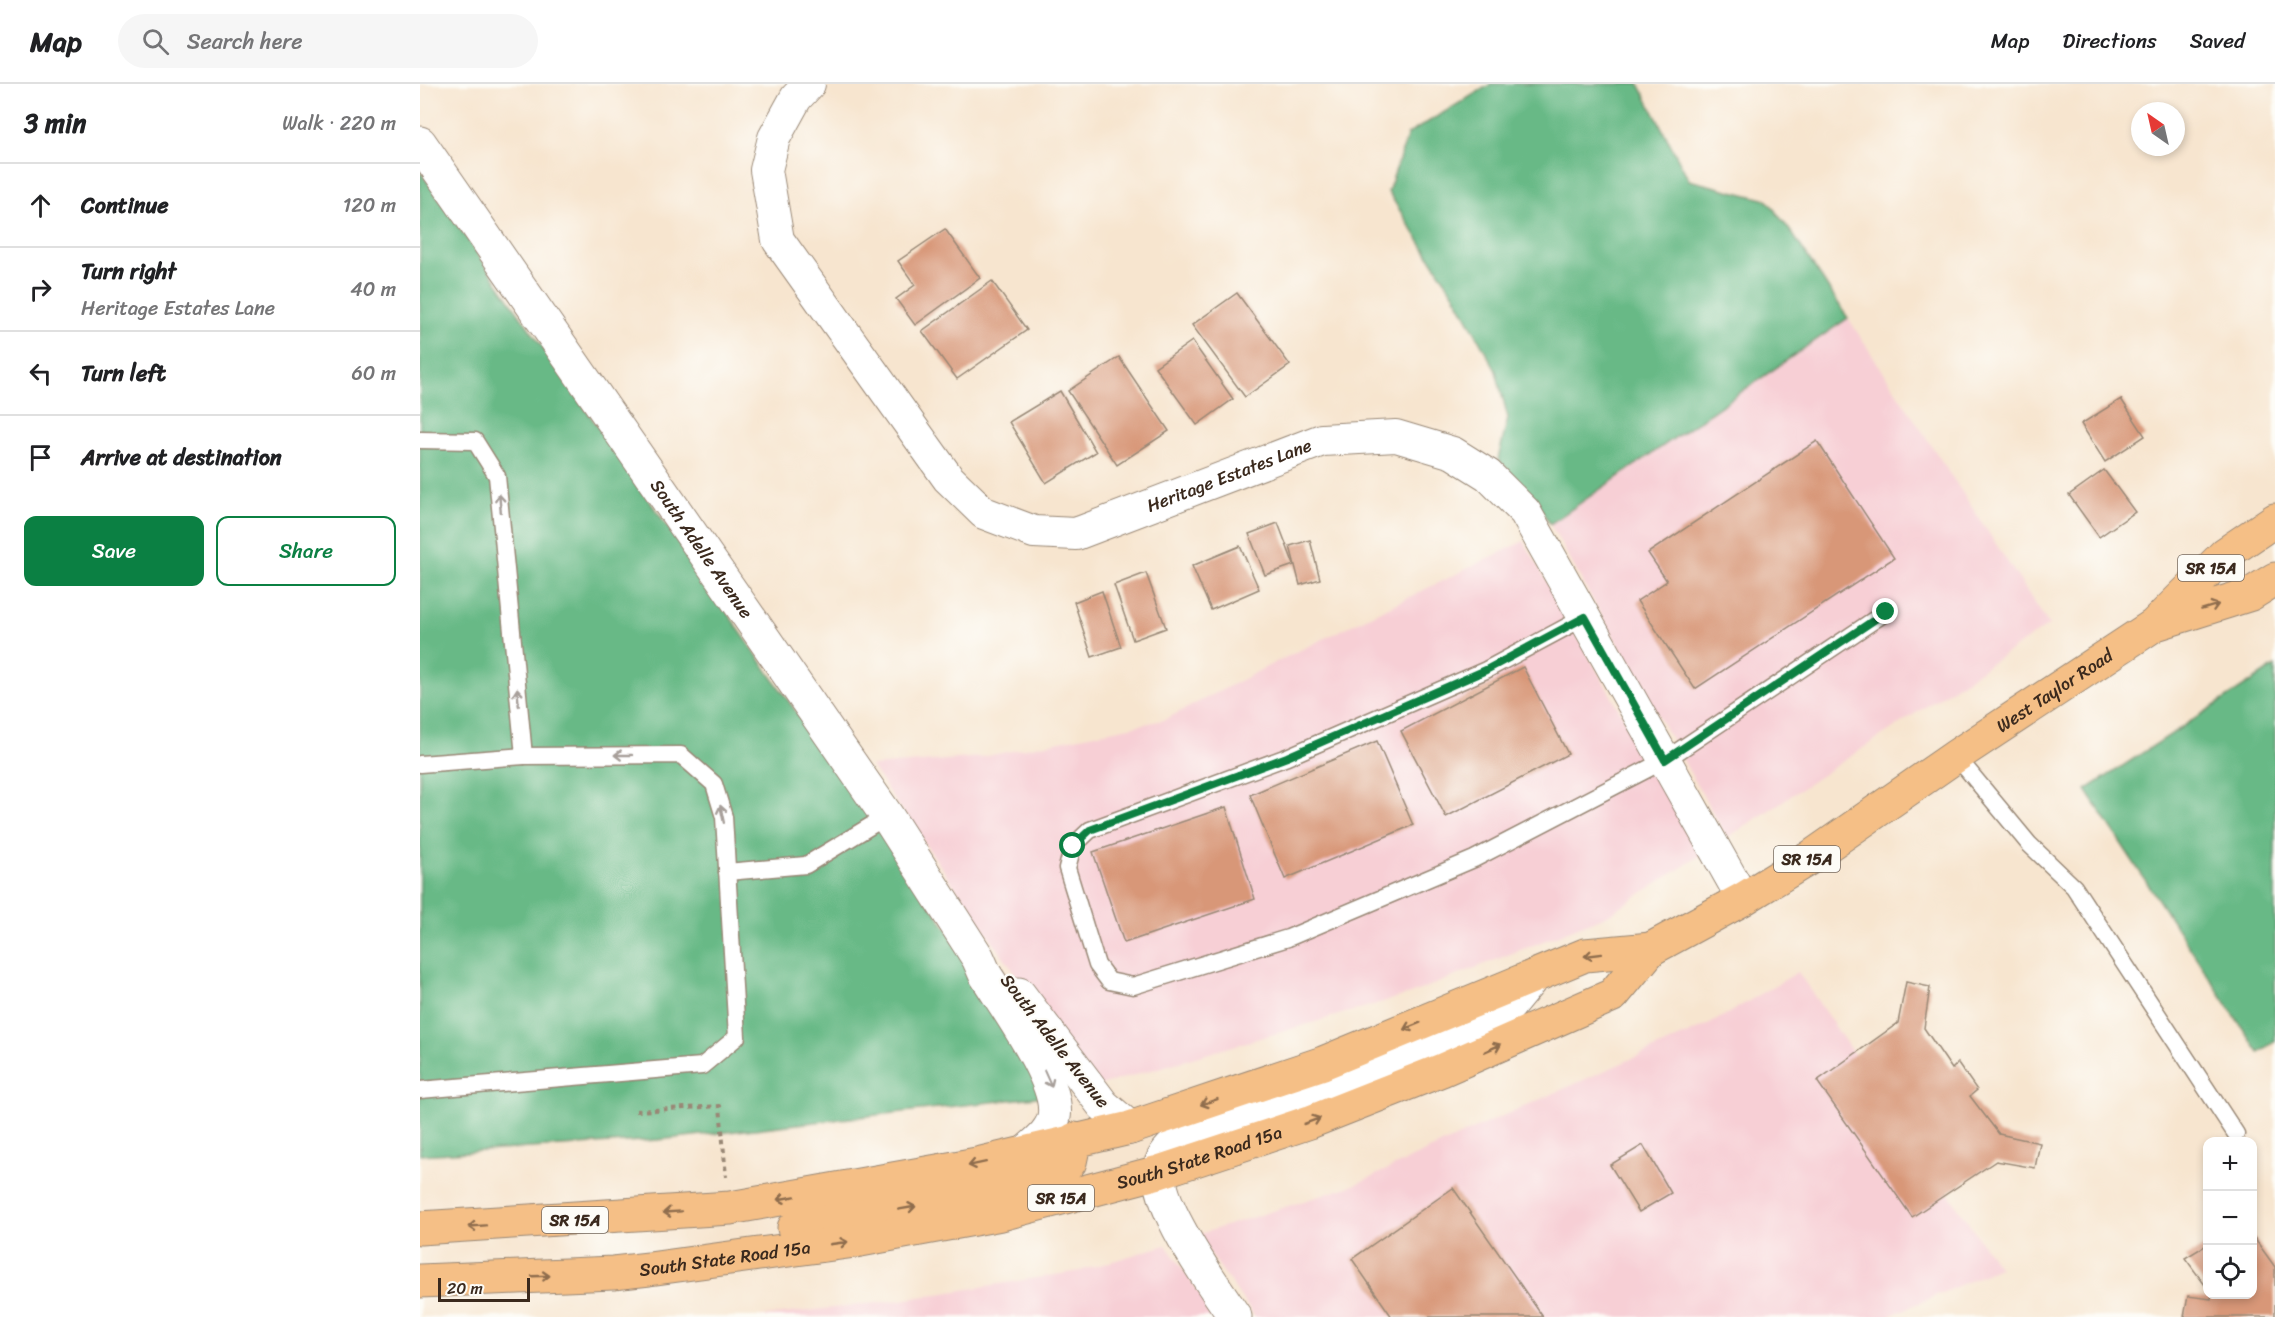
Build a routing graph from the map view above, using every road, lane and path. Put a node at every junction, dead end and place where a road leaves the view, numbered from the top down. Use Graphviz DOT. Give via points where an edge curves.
graph roads {
  1 [pos="809,84"];
  2 [pos="420,143"];
  3 [pos="420,440"];
  4 [pos="2275,520"];
  5 [pos="2275,579"];
  6 [pos="1886,612"];
  7 [pos="1585,617"];
  8 [pos="2154,625"];
  9 [pos="524,756"];
  10 [pos="1956,756"];
  11 [pos="1665,760"];
  12 [pos="420,764"];
  13 [pos="887,816"];
  14 [pos="727,872"];
  15 [pos="1743,899"];
  16 [pos="1651,950"];
  17 [pos="978,958"];
  18 [pos="1533,976"];
  19 [pos="420,1090"];
  20 [pos="636,1111"];
  21 [pos="1130,1128"];
  22 [pos="2236,1134"];
  23 [pos="1075,1139"];
  24 [pos="1026,1152"];
  25 [pos="1159,1172"];
  26 [pos="726,1180"];
  27 [pos="420,1228"];
  28 [pos="649,1269"];
  29 [pos="420,1281"];
  30 [pos="1235,1317"];
  1 -- 7 [label="street, Heritage Estates Lane" via="795,98 774,138 766,170 778,240 948,478 984,513 1034,532 1076,534 1322,440 1396,436 1453,453 1488,475 1525,512"];
  2 -- 13 [label="street, South Adelle Avenue"];
  9 -- 3 [label="lane, one-way" via="497,476 476,441"];
  4 -- 8 [label="highway, West Taylor Road / SR 15A" via="2225,554"];
  8 -- 5 [label="highway, West Taylor Road / SR 15A, one-way" via="2251,594"];
  6 -- 11 [label="lane"];
  7 -- 11 [label="street, Heritage Estates Lane"];
  7 -- 11 [label="lane" via="1486,670 1287,757 1090,830 1073,846 1066,868 1097,965 1109,981 1133,986 1288,938 1474,859"];
  8 -- 10 [label="highway, West Taylor Road / SR 15A"];
  9 -- 12 [label="lane"];
  14 -- 9 [label="lane, one-way" via="724,817 714,784 681,755"];
  10 -- 15 [label="highway, South State Road 15a / SR 15A" via="1808,859"];
  10 -- 22 [label="lane" via="2030,844 2074,888"];
  11 -- 15 [label="street, Heritage Estates Lane"];
  13 -- 14 [label="lane" via="806,865"];
  13 -- 17 [label="street, South Adelle Avenue"];
  14 -- 19 [label="lane" via="737,1037 702,1066"];
  15 -- 16 [label="highway, South State Road 15a / SR 15A"];
  16 -- 18 [label="highway, South State Road 15a / SR 15A, one-way" via="1585,955"];
  25 -- 16 [label="highway, South State Road 15a / SR 15A, one-way" via="1321,1118 1613,995"];
  17 -- 21 [label="street, South Adelle Avenue" via="1001,971 1103,1105"];
  17 -- 24 [label="street, South Adelle Avenue, one-way" via="1053,1089 1054,1117 1046,1134"];
  18 -- 21 [label="highway, South State Road 15a / SR 15A, one-way" via="1323,1063"];
  18 -- 25 [label="street" via="1504,1012 1432,1044 1198,1130 1170,1148"];
  20 -- 26 [label="path" via="720,1107"];
  21 -- 23 [label="highway, South State Road 15a / SR 15A"];
  23 -- 24 [label="highway, South State Road 15a / SR 15A"];
  28 -- 23 [label="highway, one-way" via="687,1245 986,1193 1054,1177 1070,1162"];
  24 -- 27 [label="highway, South State Road 15a / SR 15A, one-way" via="730,1208"];
  28 -- 25 [label="highway, South State Road 15a / SR 15A, one-way" via="855,1241 1001,1214"];
  25 -- 30 [label="street" via="1166,1203 1181,1234"];
  29 -- 28 [label="highway, South State Road 15a / SR 15A, one-way" via="613,1274"];
}
